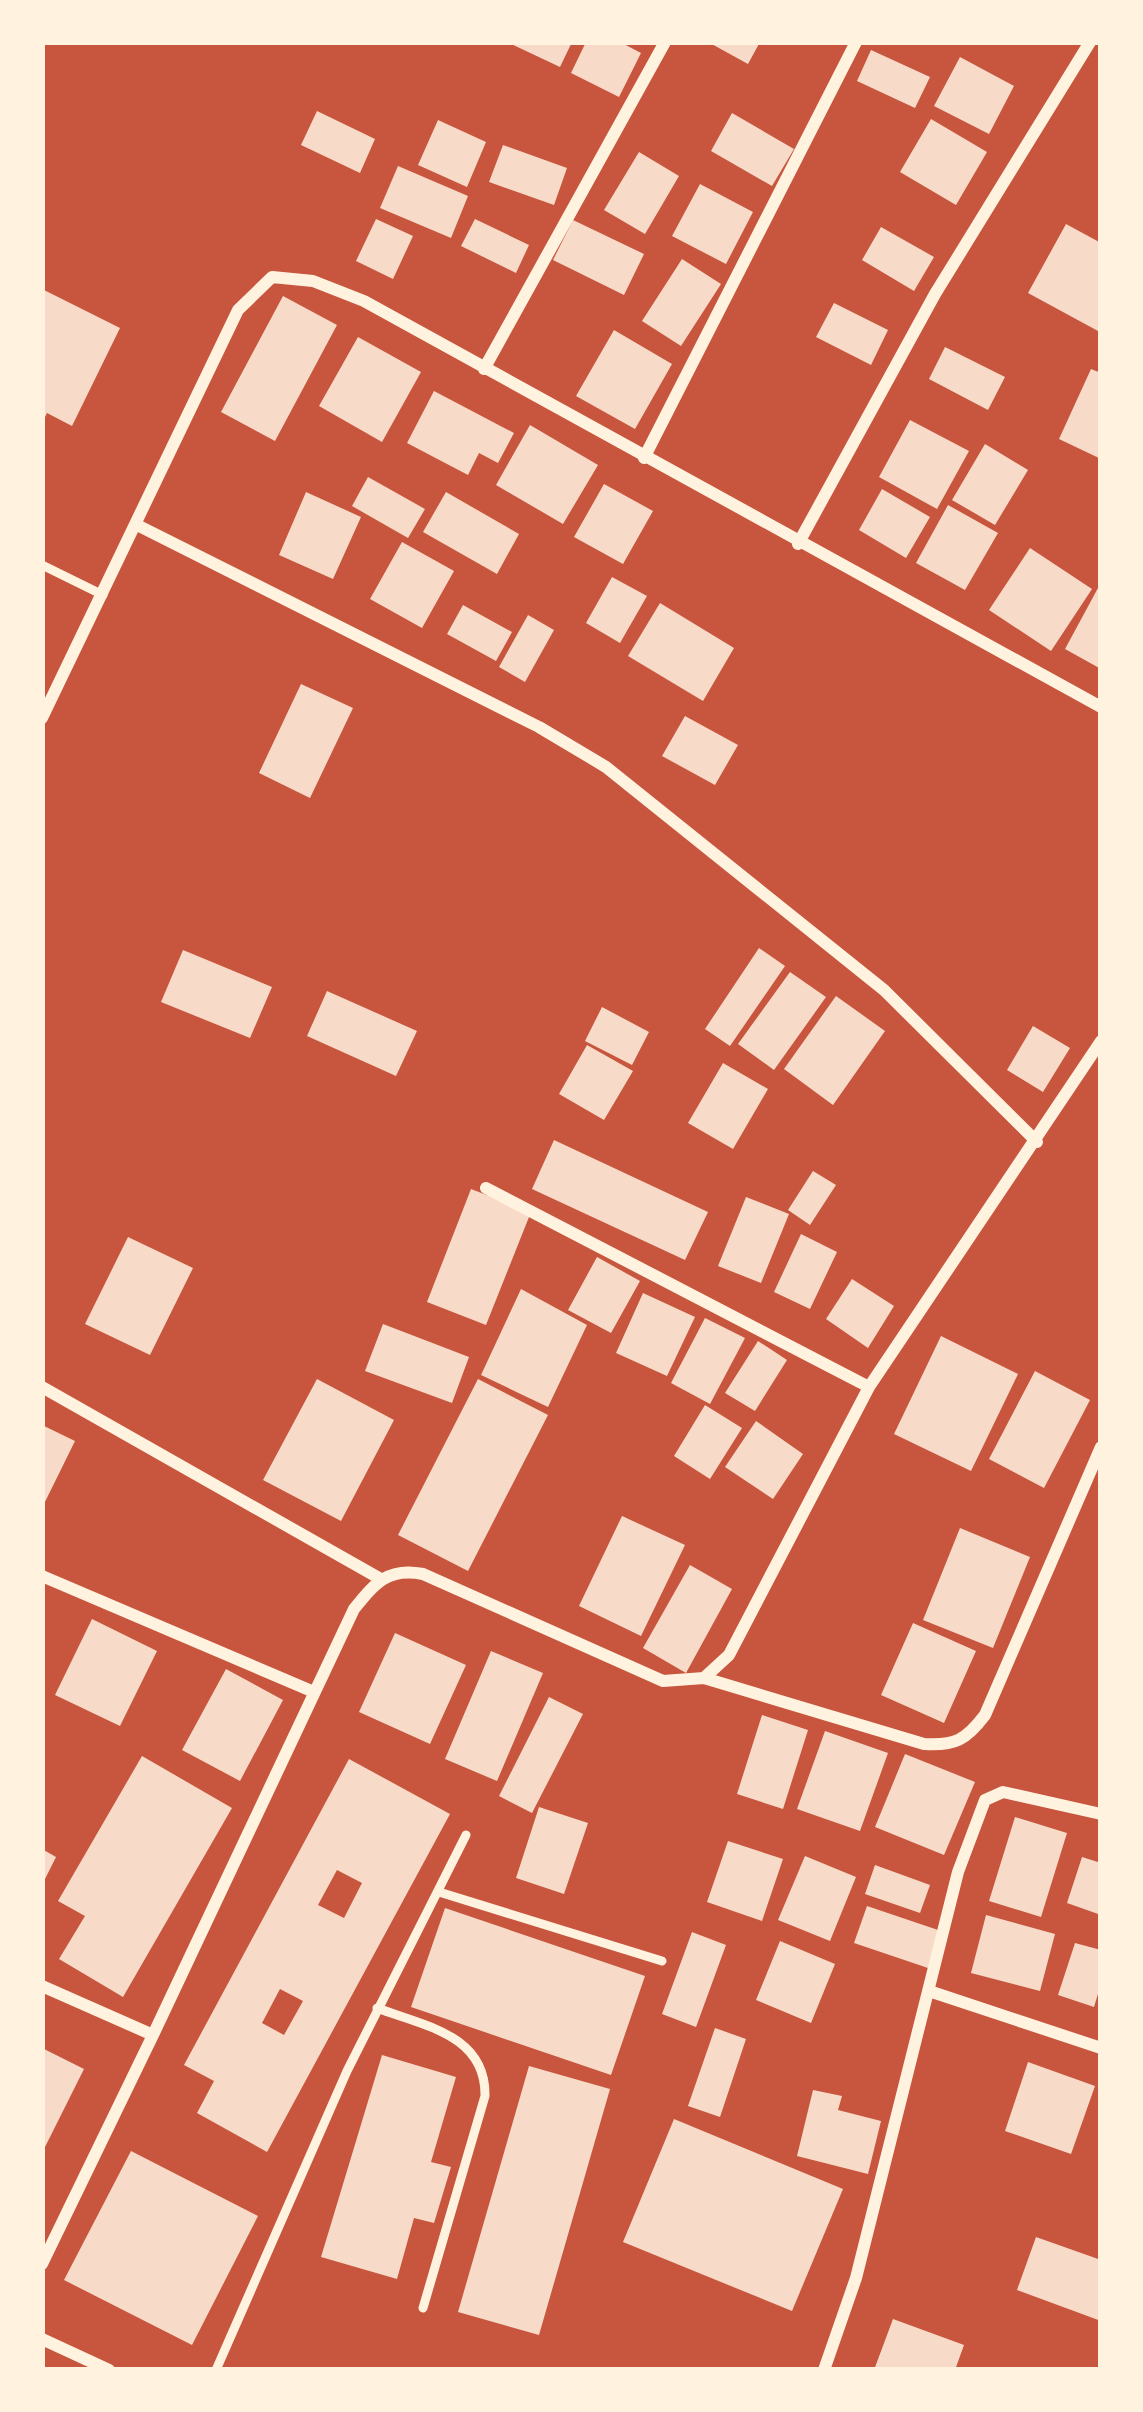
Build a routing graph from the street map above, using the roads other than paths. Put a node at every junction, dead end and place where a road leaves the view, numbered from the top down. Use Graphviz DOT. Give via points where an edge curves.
graph roads {
  1 [pos="665,42"];
  2 [pos="856,42"];
  3 [pos="1090,42"];
  4 [pos="484,369"];
  5 [pos="644,458"];
  6 [pos="137,525"];
  7 [pos="798,544"];
  8 [pos="42,565"];
  9 [pos="103,595"];
  10 [pos="1101,706"];
  11 [pos="42,718"];
  12 [pos="1101,1041"];
  13 [pos="1036,1142"];
  14 [pos="486,1189"];
  15 [pos="42,1387"];
  16 [pos="869,1387"];
  17 [pos="1101,1447"];
  18 [pos="42,1576"];
  19 [pos="379,1578"];
  20 [pos="704,1678"];
  21 [pos="314,1692"];
  22 [pos="1101,1814"];
  23 [pos="466,1834"];
  24 [pos="439,1892"];
  25 [pos="662,1961"];
  26 [pos="42,1986"];
  27 [pos="929,1991"];
  28 [pos="377,2008"];
  29 [pos="153,2036"];
  30 [pos="1101,2048"];
  31 [pos="42,2264"];
  32 [pos="423,2308"];
  33 [pos="42,2338"];
  34 [pos="109,2370"];
  35 [pos="216,2370"];
  36 [pos="824,2370"];
  1 -- 4 [label="street"];
  2 -- 5 [label="street"];
  3 -- 7 [label="street" via="934,295"];
  4 -- 5 [label="street"];
  4 -- 6 [label="street" via="364,302 313,281 272,277 238,310"];
  5 -- 7 [label="street"];
  6 -- 9 [label="street"];
  6 -- 13 [label="street" via="606,767 884,990"];
  7 -- 10 [label="street"];
  8 -- 9 [label="lane"];
  9 -- 11 [label="street"];
  12 -- 13 [label="street"];
  13 -- 16 [label="street"];
  14 -- 16 [label="street"];
  15 -- 19 [label="street"];
  16 -- 20 [label="street" via="729,1655"];
  17 -- 20 [label="street" via="968,1738 924,1744"];
  18 -- 21 [label="street"];
  19 -- 20 [label="street" via="424,1574 663,1681"];
  19 -- 21 [label="street"];
  21 -- 29 [label="street"];
  22 -- 27 [label="street" via="1003,1792 985,1800"];
  23 -- 24 [label="lane"];
  24 -- 25 [label="lane"];
  24 -- 28 [label="lane"];
  26 -- 29 [label="street"];
  27 -- 30 [label="street"];
  27 -- 36 [label="street" via="856,2278"];
  28 -- 32 [label="lane" via="445,2034 477,2055 485,2071"];
  28 -- 35 [label="lane"];
  29 -- 31 [label="street"];
  33 -- 34 [label="street"];
}
